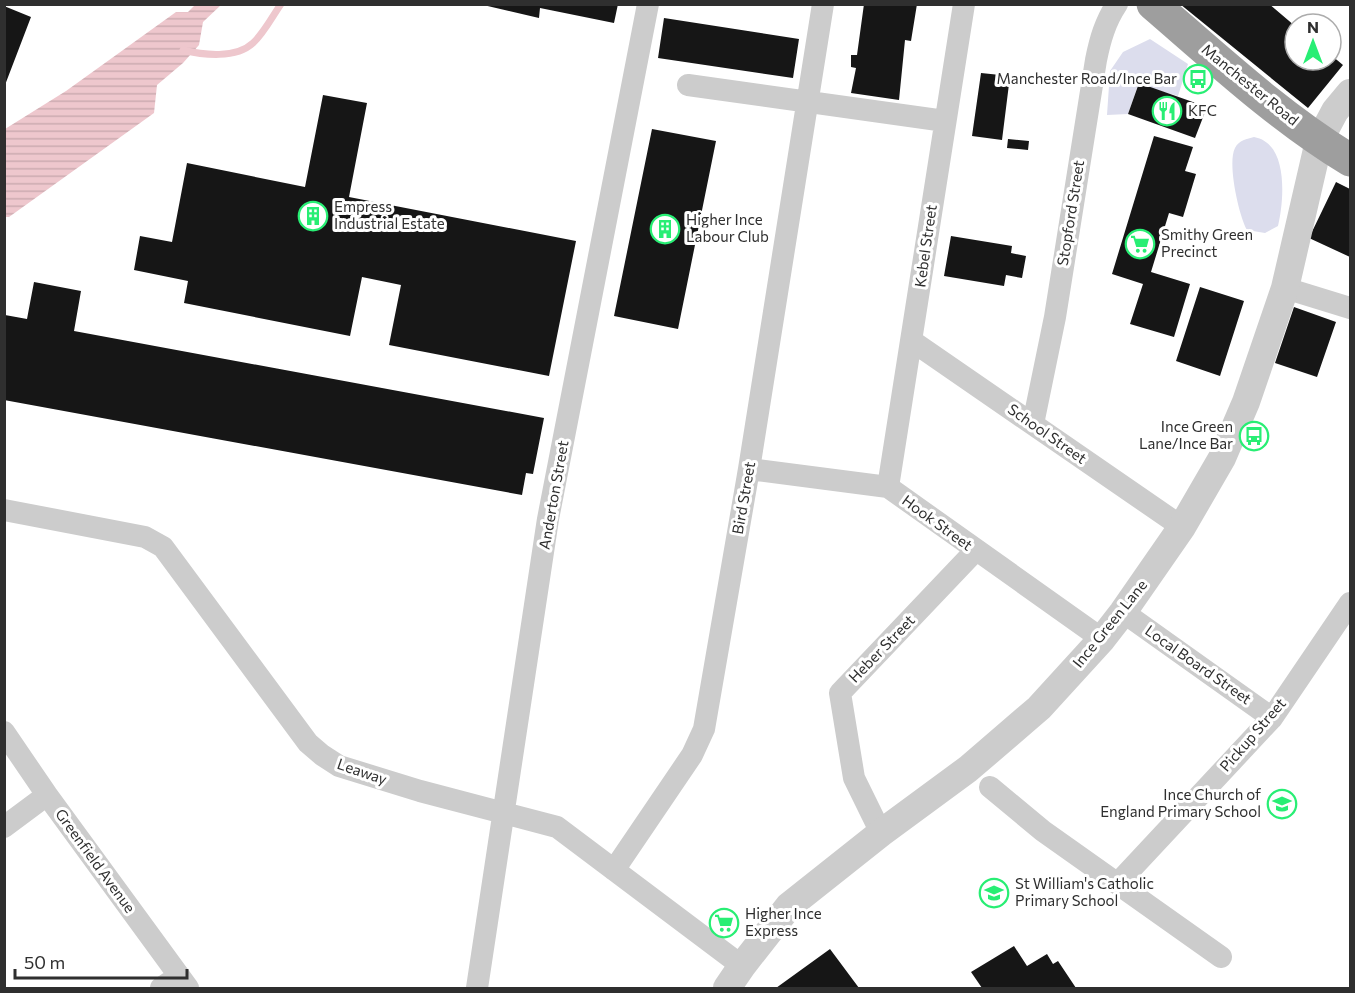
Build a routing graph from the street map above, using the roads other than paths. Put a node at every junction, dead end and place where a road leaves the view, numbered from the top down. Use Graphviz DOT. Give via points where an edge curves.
graph roads {
  1 [pos="648,4"];
  2 [pos="823,4"];
  3 [pos="964,4"];
  4 [pos="1117,4"];
  5 [pos="1153,4"];
  6 [pos="688,85"];
  7 [pos="1350,93"];
  8 [pos="808,102"];
  9 [pos="945,122"];
  10 [pos="1319,141"];
  11 [pos="1350,160"];
  12 [pos="1285,288"];
  13 [pos="1350,308"];
  14 [pos="912,341"];
  15 [pos="1033,424"];
  16 [pos="749,469"];
  17 [pos="888,487"];
  18 [pos="4,510"];
  19 [pos="1182,527"];
  20 [pos="976,550"];
  21 [pos="1350,603"];
  22 [pos="1123,612"];
  23 [pos="1102,639"];
  24 [pos="1272,718"];
  25 [pos="4,732"];
  26 [pos="990,787"];
  27 [pos="47,795"];
  28 [pos="504,811"];
  29 [pos="4,827"];
  30 [pos="881,832"];
  31 [pos="614,870"];
  32 [pos="1118,882"];
  33 [pos="1221,957"];
  34 [pos="735,977"];
  35 [pos="184,982"];
  36 [pos="160,988"];
  37 [pos="477,988"];
  1 -- 28 [label="street, Anderton Street" via="548,519"];
  2 -- 8 [label="street, Bird Street"];
  3 -- 9 [label="street, Kebel Street"];
  4 -- 15 [label="street, Stopford Street" via="1108,17 1096,60 1055,317"];
  5 -- 10 [label="highway, Manchester Road"];
  6 -- 8 [label="street"];
  7 -- 10 [label="street, Ince Green Lane"];
  8 -- 9 [label="street"];
  8 -- 16 [label="street, Bird Street"];
  9 -- 14 [label="street, Kebel Street"];
  10 -- 11 [label="highway, Manchester Road"];
  10 -- 12 [label="street, Ince Green Lane"];
  12 -- 13 [label="street"];
  12 -- 19 [label="street, Ince Green Lane" via="1246,402 1222,458"];
  14 -- 15 [label="street, School Street"];
  14 -- 17 [label="street, Kebel Street"];
  15 -- 19 [label="street, School Street"];
  16 -- 17 [label="street, Hook Street"];
  16 -- 31 [label="street, Bird Street" via="705,729 692,755"];
  17 -- 20 [label="street, Hook Street"];
  18 -- 28 [label="street, Leaway" via="145,537 164,547 308,743 322,755 339,766 420,791"];
  19 -- 22 [label="street, Ince Green Lane"];
  20 -- 23 [label="street, Hook Street"];
  20 -- 30 [label="street, Heber Street" via="840,693 854,778"];
  21 -- 24 [label="street, Pickup Street"];
  22 -- 23 [label="street, Ince Green Lane"];
  22 -- 24 [label="street, Local Board Street"];
  23 -- 30 [label="street, Ince Green Lane" via="1030,715 968,769"];
  24 -- 32 [label="street, Pickup Street"];
  25 -- 27 [label="street, Greenfield Avenue"];
  26 -- 32 [label="street" via="1032,809"];
  27 -- 29 [label="street"];
  27 -- 35 [label="street, Greenfield Avenue"];
  28 -- 31 [label="street, Leaway" via="557,827"];
  28 -- 37 [label="street, Anderton Street"];
  30 -- 34 [label="street, Ince Green Lane" via="789,906"];
  31 -- 34 [label="street, Leaway"];
  32 -- 33 [label="street"];
  35 -- 36 [label="street"];
}
